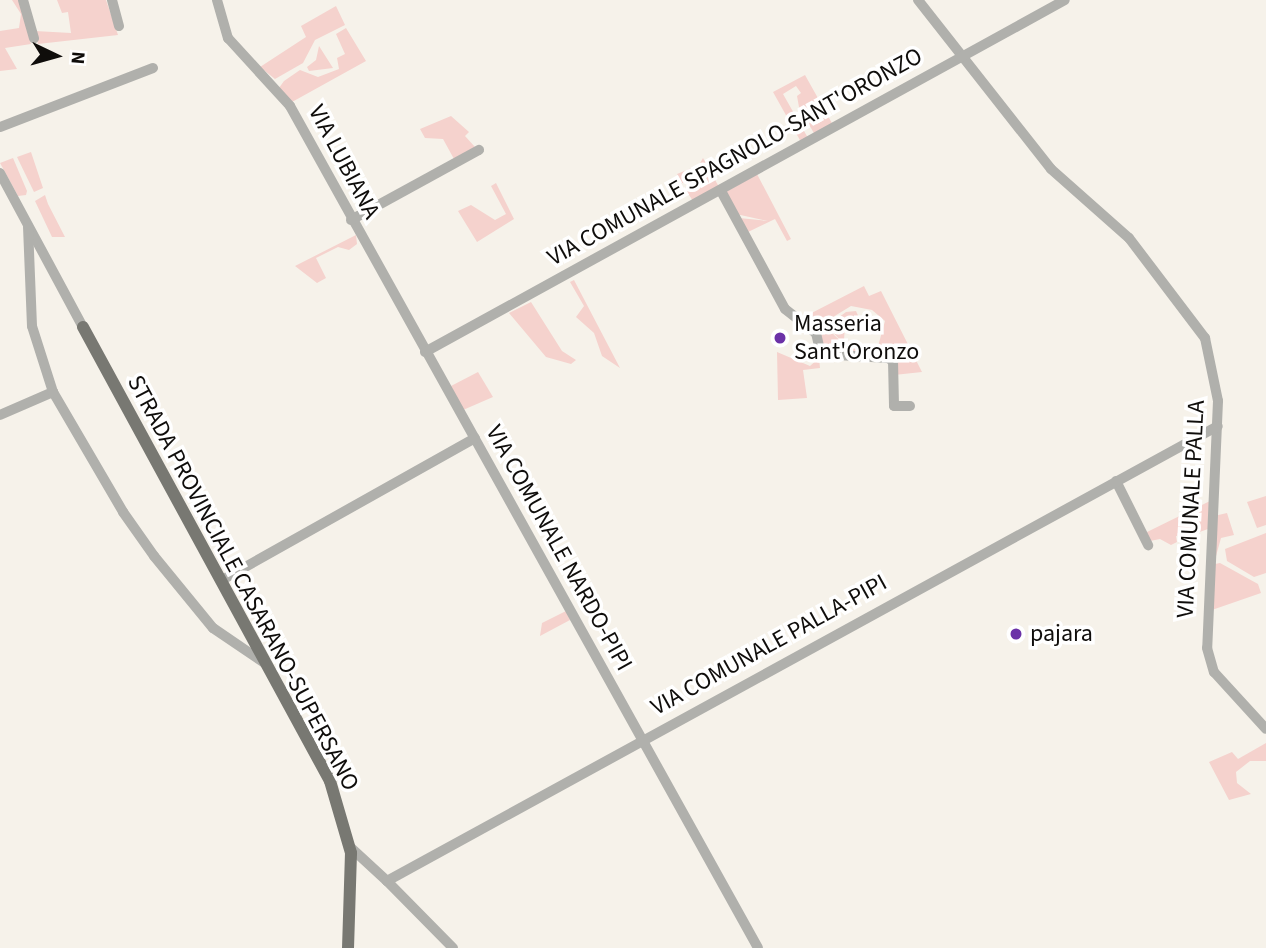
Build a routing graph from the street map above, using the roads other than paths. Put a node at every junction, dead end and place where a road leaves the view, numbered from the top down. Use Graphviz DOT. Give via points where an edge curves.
graph roads {
  1 [pos="23,0"];
  2 [pos="112,0"];
  3 [pos="217,0"];
  4 [pos="918,0"];
  5 [pos="1065,0"];
  6 [pos="120,26"];
  7 [pos="34,38"];
  8 [pos="963,55"];
  9 [pos="153,68"];
  10 [pos="0,127"];
  11 [pos="479,150"];
  12 [pos="0,173"];
  13 [pos="721,191"];
  14 [pos="351,220"];
  15 [pos="29,227"];
  16 [pos="83,327"];
  17 [pos="425,352"];
  18 [pos="53,392"];
  19 [pos="910,406"];
  20 [pos="0,415"];
  21 [pos="1218,426"];
  22 [pos="475,438"];
  23 [pos="1116,481"];
  24 [pos="1148,545"];
  25 [pos="222,580"];
  26 [pos="267,664"];
  27 [pos="1266,729"];
  28 [pos="640,739"];
  29 [pos="349,846"];
  30 [pos="387,881"];
  31 [pos="348,948"];
  32 [pos="453,948"];
  33 [pos="758,948"];
  1 -- 7 [label="street"];
  2 -- 6 [label="street"];
  3 -- 14 [label="street, VIA LUBIANA" via="228,38 290,106"];
  4 -- 8 [label="street, VIA COMUNALE PALLA"];
  5 -- 8 [label="street, VIA COMUNALE SPAGNOLO-SANT'ORONZO"];
  8 -- 13 [label="street, VIA COMUNALE SPAGNOLO-SANT'ORONZO"];
  8 -- 21 [label="street, VIA COMUNALE PALLA" via="1052,169 1129,238 1175,293 1205,338 1216,377"];
  9 -- 10 [label="street"];
  11 -- 14 [label="street"];
  12 -- 15 [label="street"];
  13 -- 17 [label="street, VIA COMUNALE SPAGNOLO-SANT'ORONZO"];
  13 -- 19 [label="street" via="785,309 816,333 821,354 888,358 893,361 894,406"];
  14 -- 17 [label="street, VIA LUBIANA"];
  15 -- 16 [label="street"];
  15 -- 18 [label="street" via="32,326"];
  16 -- 25 [label="main road, STRADA PROVINCIALE CASARANO-SUPERSANO"];
  17 -- 22 [label="street, VIA COMUNALE NARDO-PIPI"];
  18 -- 20 [label="street"];
  18 -- 26 [label="street" via="154,556 213,628"];
  21 -- 23 [label="street, VIA COMUNALE PALLA-PIPI"];
  21 -- 27 [label="street, VIA COMUNALE PALLA" via="1207,648 1214,672"];
  22 -- 25 [label="street"];
  22 -- 28 [label="street, VIA COMUNALE NARDO-PIPI"];
  23 -- 24 [label="street"];
  23 -- 28 [label="street, VIA COMUNALE PALLA-PIPI"];
  25 -- 26 [label="main road, STRADA PROVINCIALE CASARANO-SUPERSANO"];
  26 -- 29 [label="main road, STRADA PROVINCIALE CASARANO-SUPERSANO" via="330,781"];
  28 -- 30 [label="street, VIA COMUNALE PALLA-PIPI"];
  28 -- 33 [label="street, VIA COMUNALE NARDO-PIPI"];
  29 -- 30 [label="street"];
  29 -- 31 [label="main road, STRADA PROVINCIALE CASARANO-SUPERSANO" via="353,887"];
  30 -- 32 [label="street"];
}
